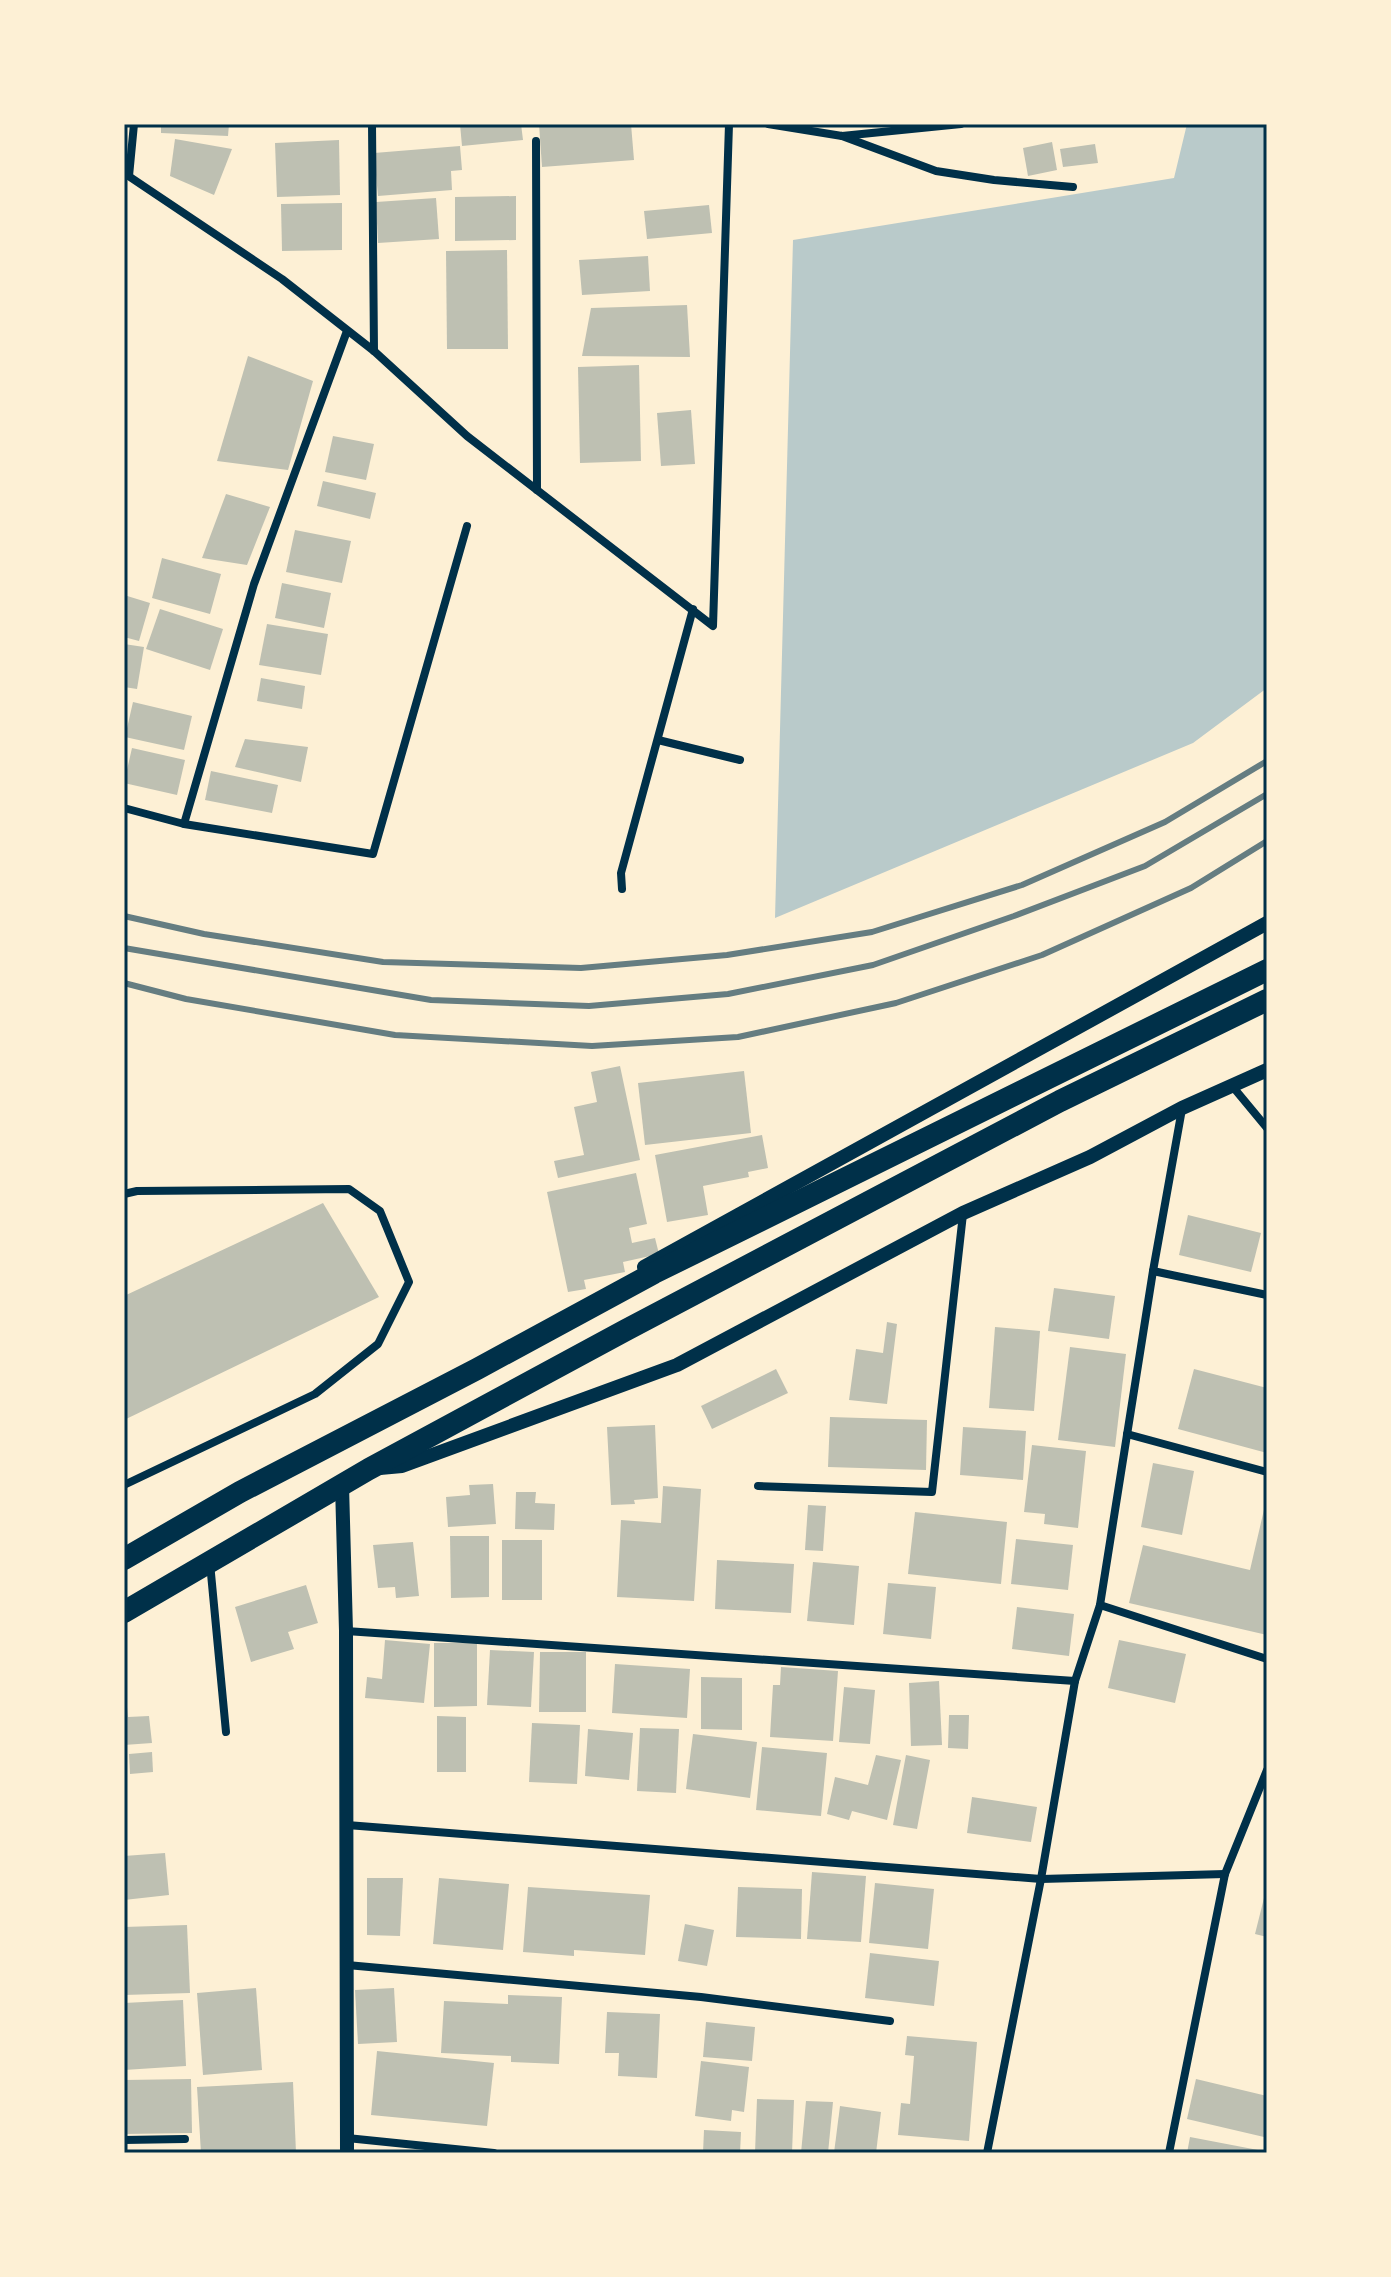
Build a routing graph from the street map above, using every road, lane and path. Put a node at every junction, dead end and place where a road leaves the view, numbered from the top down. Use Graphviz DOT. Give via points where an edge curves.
graph roads {
  1 [pos="134,124"];
  2 [pos="372,124"];
  3 [pos="729,124"];
  4 [pos="768,124"];
  5 [pos="961,124"];
  6 [pos="842,136"];
  7 [pos="536,141"];
  8 [pos="126,174"];
  9 [pos="1073,187"];
  10 [pos="347,331"];
  11 [pos="374,351"];
  12 [pos="537,490"];
  13 [pos="467,526"];
  14 [pos="693,609"];
  15 [pos="658,740"];
  16 [pos="740,760"];
  17 [pos="124,808"];
  18 [pos="184,824"];
  19 [pos="622,889"];
  20 [pos="1267,923"];
  21 [pos="1267,970"];
  22 [pos="1267,1000"];
  23 [pos="1267,1070"];
  24 [pos="1233,1087"];
  25 [pos="1182,1108"];
  26 [pos="1267,1128"];
  27 [pos="124,1194"];
  28 [pos="963,1213"];
  29 [pos="1153,1271"];
  30 [pos="1267,1295"];
  31 [pos="1127,1434"];
  32 [pos="345,1437"];
  33 [pos="369,1469"];
  34 [pos="1267,1472"];
  35 [pos="124,1485"];
  36 [pos="342,1485"];
  37 [pos="758,1486"];
  38 [pos="124,1559"];
  39 [pos="210,1562"];
  40 [pos="1100,1605"];
  41 [pos="124,1612"];
  42 [pos="346,1631"];
  43 [pos="1267,1659"];
  44 [pos="1075,1681"];
  45 [pos="226,1732"];
  46 [pos="1267,1770"];
  47 [pos="347,1825"];
  48 [pos="1225,1874"];
  49 [pos="1041,1879"];
  50 [pos="347,1965"];
  51 [pos="890,2021"];
  52 [pos="185,2139"];
  53 [pos="124,2140"];
  54 [pos="347,2145"];
  55 [pos="494,2153"];
  56 [pos="987,2153"];
  57 [pos="1169,2153"];
  1 -- 8 [label="street"];
  2 -- 11 [label="street"];
  3 -- 14 [label="street" via="713,626"];
  4 -- 6 [label="street"];
  5 -- 6 [label="street"];
  6 -- 9 [label="street" via="936,171"];
  7 -- 12 [label="street"];
  8 -- 10 [label="street" via="282,279"];
  10 -- 11 [label="street"];
  10 -- 18 [label="street" via="254,584"];
  11 -- 12 [label="street" via="467,436"];
  12 -- 14 [label="street"];
  13 -- 18 [label="street" via="373,854"];
  14 -- 15 [label="street"];
  15 -- 16 [label="street"];
  15 -- 19 [label="street" via="621,873"];
  17 -- 18 [label="street"];
  20 -- 32 [label="street" via="391,1404"];
  21 -- 32 [label="highway" via="654,1273"];
  22 -- 33 [label="highway" via="1060,1101"];
  23 -- 24 [label="street"];
  24 -- 25 [label="street"];
  24 -- 26 [label="street"];
  25 -- 28 [label="street" via="1090,1157"];
  25 -- 29 [label="street"];
  27 -- 35 [label="street" via="349,1189 380,1211 409,1282 378,1344 315,1394"];
  28 -- 33 [label="street" via="677,1365 402,1466"];
  28 -- 37 [label="street" via="932,1492"];
  29 -- 30 [label="street"];
  29 -- 31 [label="street"];
  31 -- 34 [label="street"];
  31 -- 40 [label="street"];
  32 -- 38 [label="highway"];
  33 -- 36 [label="highway"];
  36 -- 39 [label="highway"];
  36 -- 42 [label="street"];
  39 -- 41 [label="highway"];
  39 -- 45 [label="street"];
  40 -- 43 [label="street"];
  40 -- 44 [label="street"];
  42 -- 44 [label="street"];
  42 -- 47 [label="street"];
  44 -- 49 [label="street"];
  46 -- 48 [label="street"];
  47 -- 49 [label="street"];
  47 -- 50 [label="street"];
  48 -- 49 [label="street"];
  48 -- 57 [label="street"];
  49 -- 56 [label="street"];
  50 -- 51 [label="street" via="701,1997"];
  50 -- 54 [label="street"];
  52 -- 53 [label="street"];
  54 -- 55 [label="street"];
}
